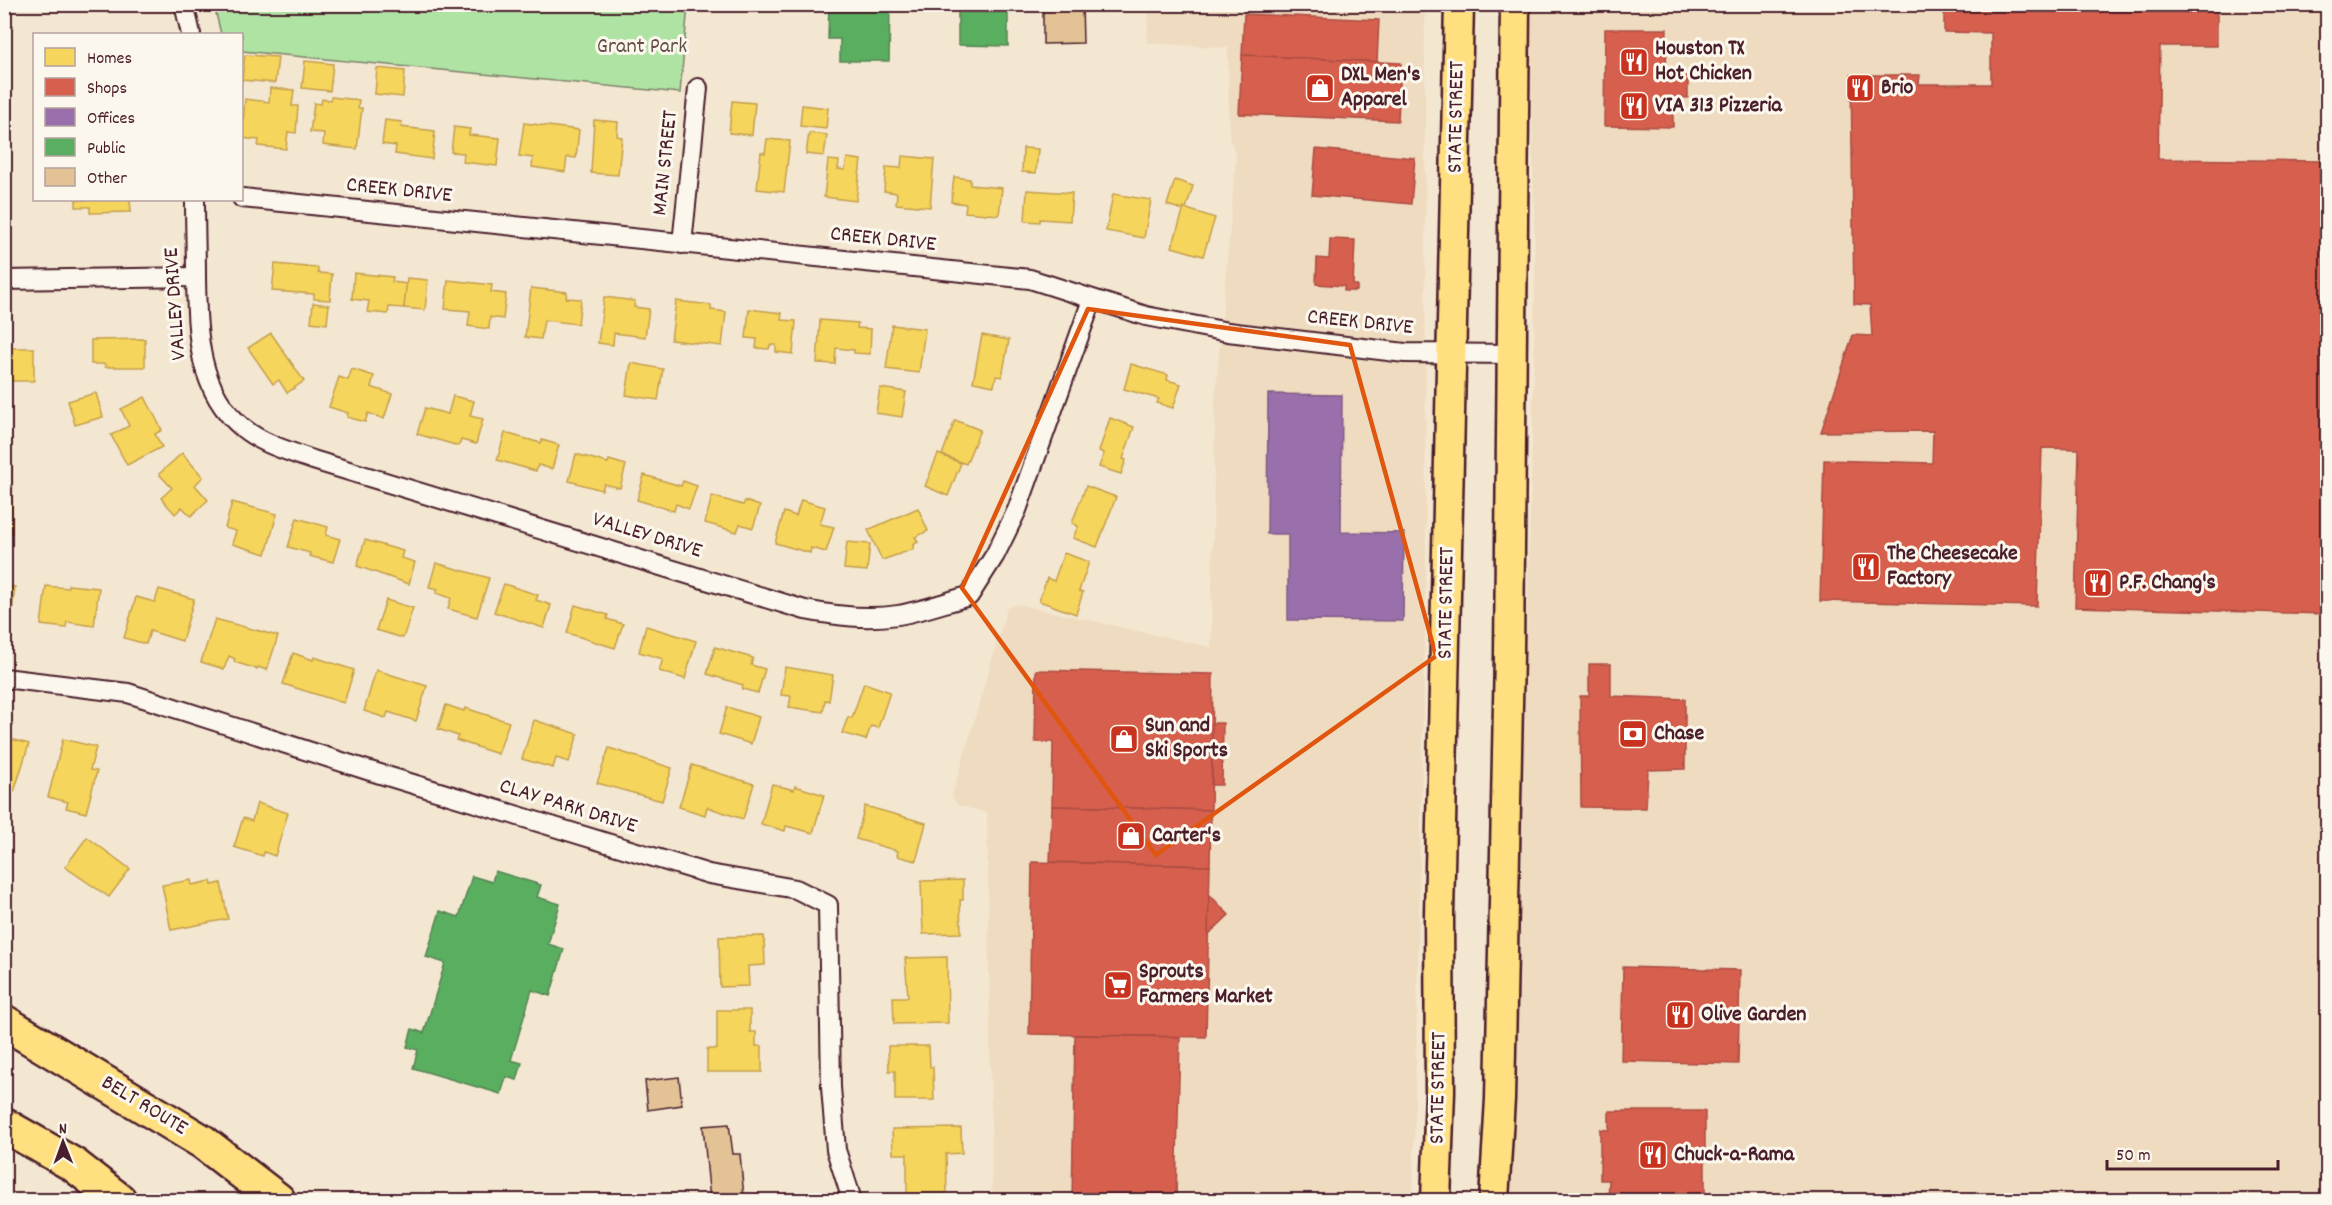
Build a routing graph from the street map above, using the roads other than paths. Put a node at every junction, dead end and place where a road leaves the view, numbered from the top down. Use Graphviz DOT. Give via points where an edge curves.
graph roads {
  1 [pos="184,4"];
  2 [pos="1460,4"];
  3 [pos="1515,4"];
  4 [pos="191,33"];
  5 [pos="698,88"];
  6 [pos="243,198"];
  7 [pos="195,201"];
  8 [pos="682,244"];
  9 [pos="196,276"];
  10 [pos="4,280"];
  11 [pos="1092,300"];
  12 [pos="1513,354"];
  13 [pos="1452,355"];
  14 [pos="4,678"];
  15 [pos="4,1022"];
  16 [pos="4,1125"];
  17 [pos="120,1200"];
  18 [pos="278,1200"];
  19 [pos="852,1200"];
  20 [pos="1436,1200"];
  21 [pos="1494,1200"];
  1 -- 4 [label="street"];
  2 -- 13 [label="main road, STATE STREET"];
  3 -- 12 [label="main road"];
  5 -- 8 [label="street, MAIN STREET"];
  6 -- 8 [label="street, CREEK DRIVE"];
  7 -- 9 [label="street, VALLEY DRIVE"];
  8 -- 11 [label="street, CREEK DRIVE" via="1030,279"];
  9 -- 10 [label="street"];
  9 -- 11 [label="street, VALLEY DRIVE" via="199,348 205,372 219,404 243,428 269,445 805,610 868,617 898,615 969,596 1017,510"];
  11 -- 13 [label="street, CREEK DRIVE" via="1146,316 1228,332"];
  12 -- 13 [label="street, CREEK DRIVE"];
  12 -- 21 [label="main road" via="1500,1099"];
  13 -- 20 [label="main road, STATE STREET"];
  14 -- 19 [label="street, CLAY PARK DRIVE" via="128,693 709,874 796,888 828,905 836,1150"];
  15 -- 18 [label="highway, BELT ROUTE" via="204,1142"];
  16 -- 17 [label="highway" via="74,1165"];
}
